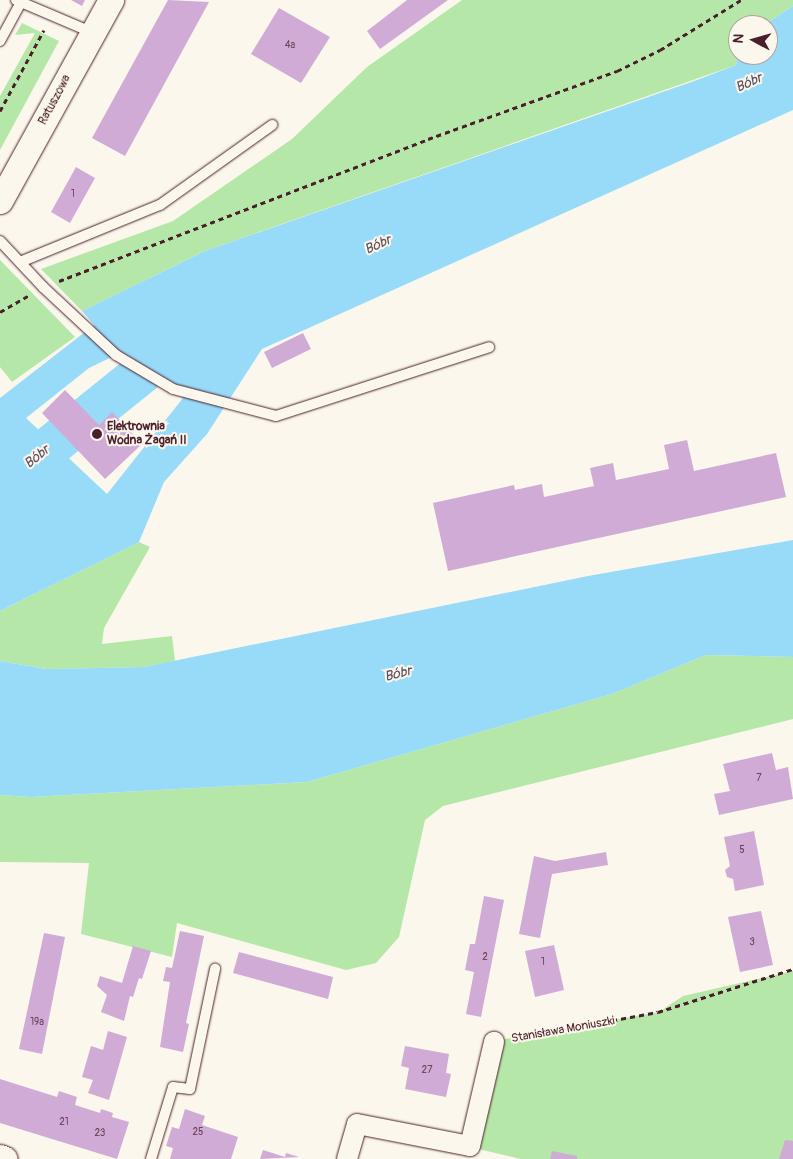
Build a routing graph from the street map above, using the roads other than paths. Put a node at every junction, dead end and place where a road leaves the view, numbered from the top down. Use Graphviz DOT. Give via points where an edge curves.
graph roads {
  1 [pos="111,0"];
  2 [pos="19,1"];
  3 [pos="91,32"];
  4 [pos="0,41"];
  5 [pos="272,125"];
  6 [pos="0,201"];
  7 [pos="0,241"];
  8 [pos="20,262"];
  9 [pos="489,347"];
  10 [pos="215,969"];
  11 [pos="494,1042"];
  12 [pos="0,1157"];
  13 [pos="5,1159"];
  14 [pos="151,1159"];
  15 [pos="347,1159"];
  1 -- 3 [label="street, Ratuszowa"];
  2 -- 3 [label="lane"];
  2 -- 4 [label="lane"];
  3 -- 6 [label="street, Ratuszowa"];
  5 -- 8 [label="lane" via="160,205"];
  7 -- 8 [label="lane"];
  8 -- 9 [label="lane" via="116,355 173,389 276,416"];
  10 -- 14 [label="lane" via="190,1090 174,1086"];
  11 -- 15 [label="street, Stanisława Moniuszki" via="470,1146 358,1124"];
  12 -- 13 [label="street"];
}
